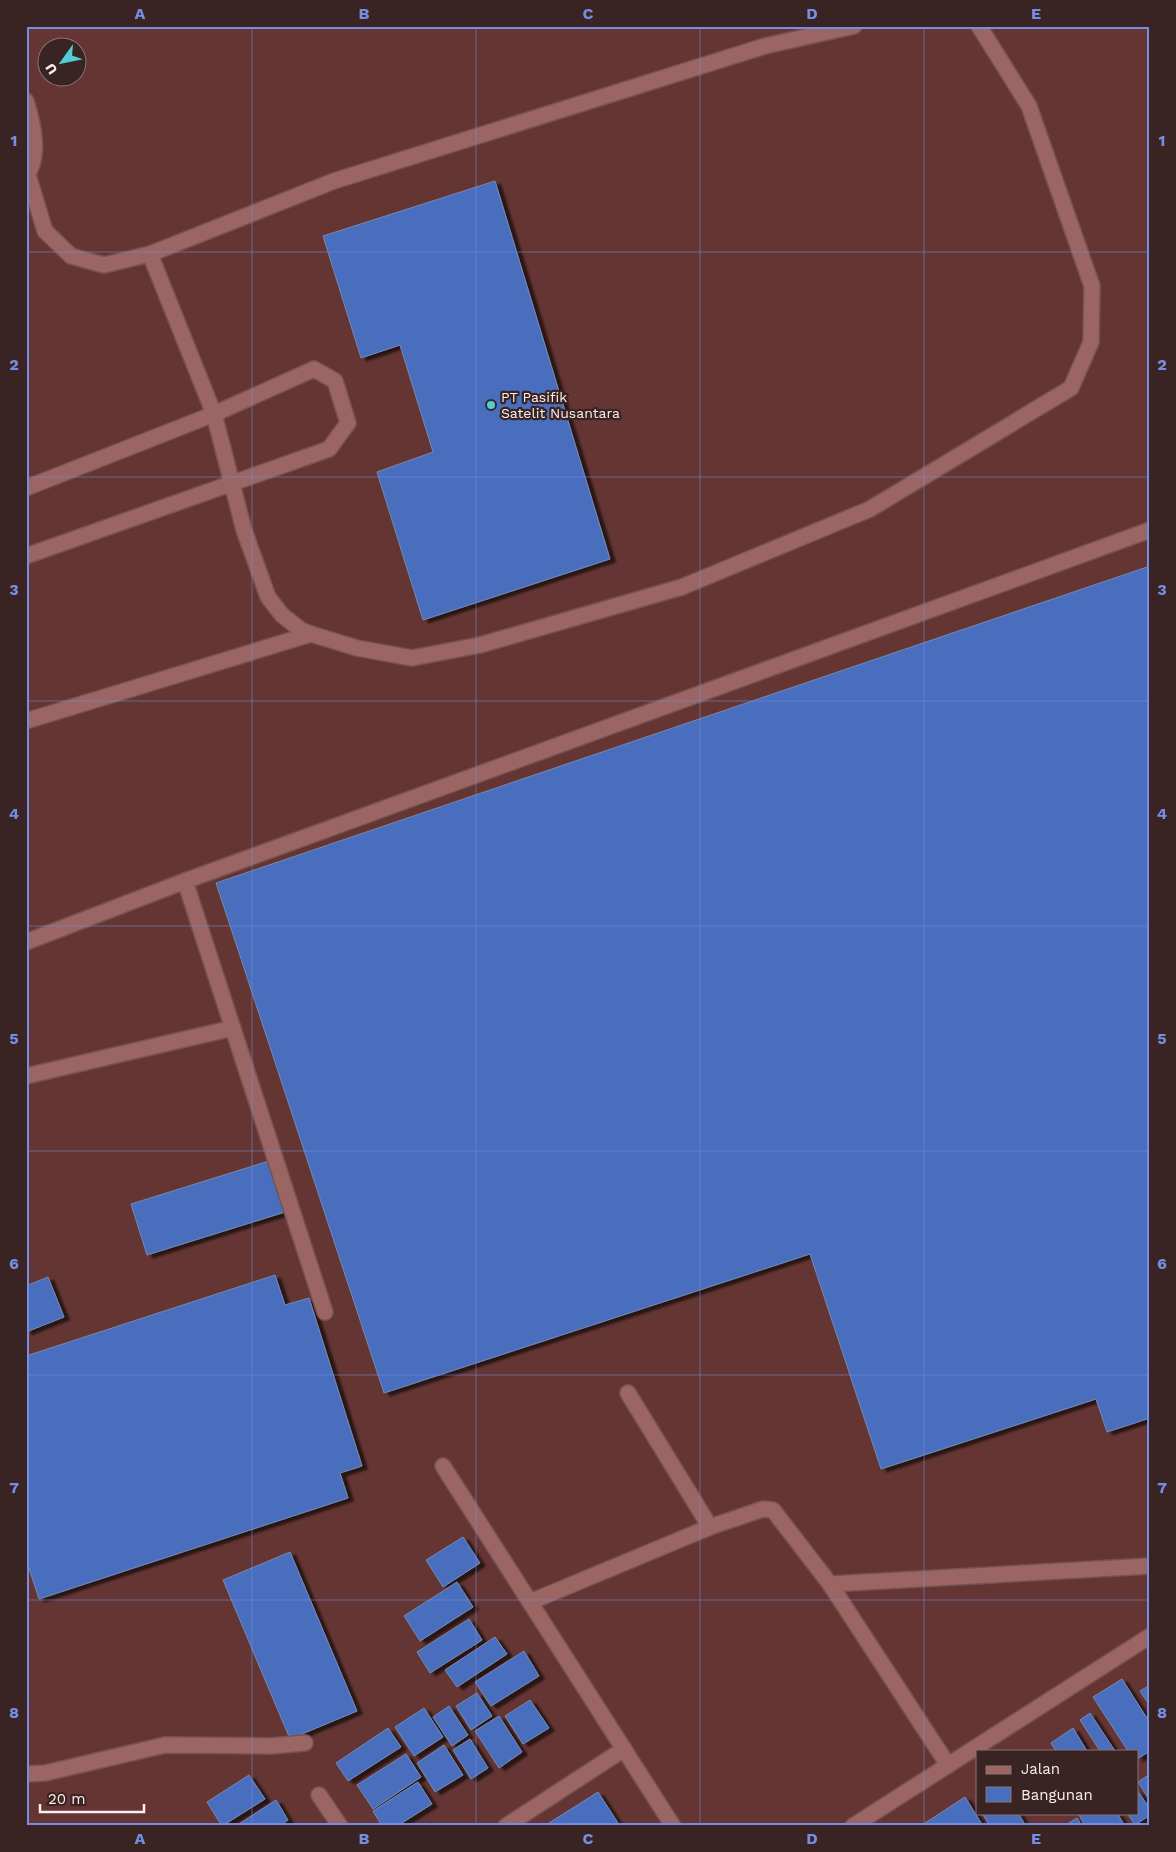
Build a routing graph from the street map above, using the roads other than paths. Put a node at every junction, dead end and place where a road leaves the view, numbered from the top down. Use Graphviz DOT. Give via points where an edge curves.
graph roads {
  1 [pos="854,26"];
  2 [pos="979,26"];
  3 [pos="26,102"];
  4 [pos="27,176"];
  5 [pos="150,254"];
  6 [pos="214,414"];
  7 [pos="233,484"];
  8 [pos="26,488"];
  9 [pos="1150,530"];
  10 [pos="26,556"];
  11 [pos="311,634"];
  12 [pos="26,721"];
  13 [pos="185,880"];
  14 [pos="26,942"];
  15 [pos="233,1028"];
  16 [pos="26,1076"];
  17 [pos="325,1312"];
  18 [pos="628,1393"];
  19 [pos="443,1466"];
  20 [pos="710,1527"];
  21 [pos="1150,1566"];
  22 [pos="830,1584"];
  23 [pos="530,1602"];
  24 [pos="1150,1636"];
  25 [pos="305,1742"];
  26 [pos="624,1749"];
  27 [pos="948,1765"];
  28 [pos="26,1774"];
  29 [pos="319,1795"];
  30 [pos="340,1826"];
  31 [pos="506,1826"];
  32 [pos="673,1826"];
  33 [pos="853,1826"];
  1 -- 5 [label="street" via="765,46 334,181"];
  2 -- 11 [label="street" via="1029,106 1092,286 1091,342 1071,388 870,510 682,587 480,645 412,658 357,648"];
  3 -- 4 [label="street" via="33,125 34,153"];
  4 -- 5 [label="street" via="45,232 71,256 104,265"];
  5 -- 6 [label="street"];
  6 -- 7 [label="street"];
  6 -- 7 [label="street" via="314,369 334,381 348,423 329,449"];
  6 -- 8 [label="street"];
  7 -- 10 [label="street"];
  7 -- 11 [label="street" via="244,530 268,596 282,615 300,630"];
  9 -- 13 [label="street"];
  11 -- 12 [label="street"];
  13 -- 14 [label="street"];
  13 -- 15 [label="street"];
  15 -- 16 [label="street"];
  15 -- 17 [label="street"];
  18 -- 20 [label="street"];
  19 -- 23 [label="street"];
  20 -- 22 [label="street" via="763,1509 773,1510"];
  20 -- 23 [label="street"];
  21 -- 22 [label="street"];
  22 -- 27 [label="street"];
  23 -- 26 [label="street"];
  24 -- 27 [label="street"];
  25 -- 28 [label="street" via="271,1746 165,1745 45,1773"];
  26 -- 31 [label="street"];
  26 -- 32 [label="street"];
  27 -- 33 [label="street"];
  29 -- 30 [label="street"];
}
